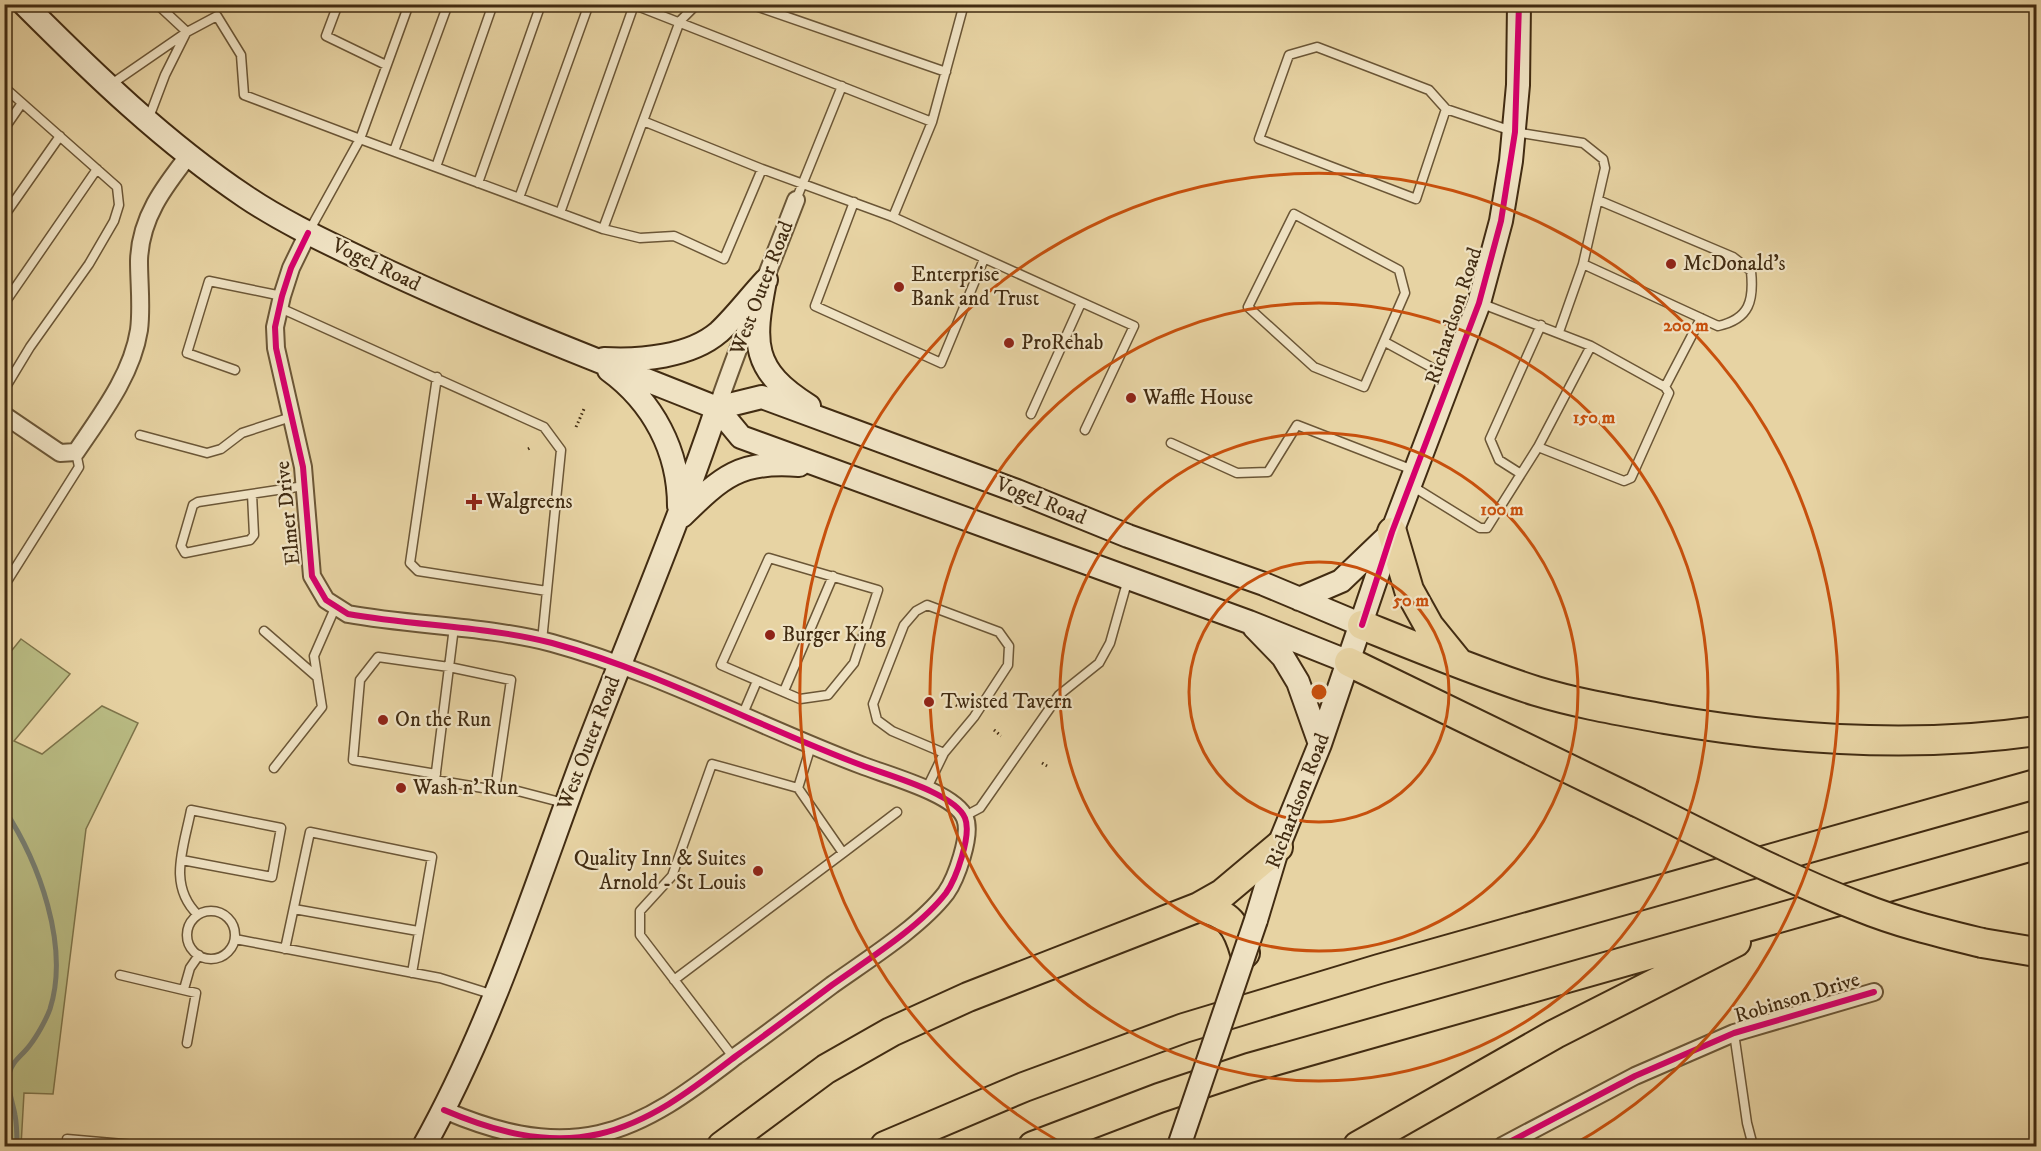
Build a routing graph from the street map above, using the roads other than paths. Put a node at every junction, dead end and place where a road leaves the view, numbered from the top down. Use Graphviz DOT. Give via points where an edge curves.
graph roads {
  1 [pos="24,4"];
  2 [pos="157,4"];
  3 [pos="338,4"];
  4 [pos="409,4"];
  5 [pos="448,4"];
  6 [pos="493,4"];
  7 [pos="541,4"];
  8 [pos="589,4"];
  9 [pos="697,4"];
  10 [pos="750,4"];
  11 [pos="964,4"];
  12 [pos="1519,4"];
  13 [pos="633,5"];
  14 [pos="680,21"];
  15 [pos="187,32"];
  16 [pos="386,65"];
  17 [pos="946,72"];
  18 [pos="842,86"];
  19 [pos="4,87"];
  20 [pos="108,87"];
  21 [pos="22,103"];
  22 [pos="1446,109"];
  23 [pos="643,121"];
  24 [pos="147,122"];
  25 [pos="933,122"];
  26 [pos="4,129"];
  27 [pos="1515,132"];
  28 [pos="60,136"];
  29 [pos="360,139"];
  30 [pos="394,152"];
  31 [pos="189,155"];
  32 [pos="436,167"];
  33 [pos="762,168"];
  34 [pos="97,169"];
  35 [pos="478,183"];
  36 [pos="804,184"];
  37 [pos="519,198"];
  38 [pos="796,200"];
  39 [pos="1598,200"];
  40 [pos="854,202"];
  41 [pos="560,213"];
  42 [pos="4,216"];
  43 [pos="893,218"];
  44 [pos="603,229"];
  45 [pos="308,233"];
  46 [pos="984,259"];
  47 [pos="1583,264"];
  48 [pos="766,280"];
  49 [pos="280,302"];
  50 [pos="1081,303"];
  51 [pos="1479,303"];
  52 [pos="4,304"];
  53 [pos="1701,318"];
  54 [pos="1541,325"];
  55 [pos="1559,332"];
  56 [pos="1385,342"];
  57 [pos="1592,345"];
  58 [pos="593,359"];
  59 [pos="235,370"];
  60 [pos="437,377"];
  61 [pos="1452,378"];
  62 [pos="1665,387"];
  63 [pos="4,390"];
  64 [pos="717,408"];
  65 [pos="1031,414"];
  66 [pos="4,415"];
  67 [pos="291,417"];
  68 [pos="843,427"];
  69 [pos="1085,430"];
  70 [pos="140,435"];
  71 [pos="1171,443"];
  72 [pos="1538,447"];
  73 [pos="76,452"];
  74 [pos="826,468"];
  75 [pos="1521,474"];
  76 [pos="1414,478"];
  77 [pos="304,486"];
  78 [pos="252,494"];
  79 [pos="679,519"];
  80 [pos="1392,532"];
  81 [pos="833,576"];
  82 [pos="1128,579"];
  83 [pos="4,586"];
  84 [pos="547,591"];
  85 [pos="1299,599"];
  86 [pos="335,608"];
  87 [pos="1249,622"];
  88 [pos="1362,625"];
  89 [pos="454,627"];
  90 [pos="264,631"];
  91 [pos="542,641"];
  92 [pos="1349,662"];
  93 [pos="618,665"];
  94 [pos="1460,665"];
  95 [pos="449,667"];
  96 [pos="317,677"];
  97 [pos="757,681"];
  98 [pos="784,691"];
  99 [pos="742,717"];
  100 [pos="2037,731"];
  101 [pos="1320,744"];
  102 [pos="811,746"];
  103 [pos="944,753"];
  104 [pos="274,768"];
  105 [pos="436,774"];
  106 [pos="2037,784"];
  107 [pos="798,788"];
  108 [pos="495,790"];
  109 [pos="926,790"];
  110 [pos="566,803"];
  111 [pos="897,813"];
  112 [pos="965,816"];
  113 [pos="2037,845"];
  114 [pos="1278,847"];
  115 [pos="843,853"];
  116 [pos="182,860"];
  117 [pos="1199,907"];
  118 [pos="294,909"];
  119 [pos="1793,913"];
  120 [pos="198,915"];
  121 [pos="1246,924"];
  122 [pos="418,931"];
  123 [pos="234,939"];
  124 [pos="285,949"];
  125 [pos="2037,952"];
  126 [pos="1245,953"];
  127 [pos="199,955"];
  128 [pos="412,973"];
  129 [pos="120,975"];
  130 [pos="674,980"];
  131 [pos="184,990"];
  132 [pos="1874,992"];
  133 [pos="494,996"];
  134 [pos="1734,1033"];
  135 [pos="187,1043"];
  136 [pos="734,1058"];
  137 [pos="444,1110"];
  138 [pos="67,1146"];
  139 [pos="146,1146"];
  140 [pos="424,1146"];
  141 [pos="722,1146"];
  142 [pos="885,1146"];
  143 [pos="1032,1146"];
  144 [pos="1179,1146"];
  145 [pos="1358,1146"];
  146 [pos="1502,1146"];
  147 [pos="1753,1146"];
  1 -- 20 [label="main road, Vogel Road"];
  2 -- 15 [label="lane"];
  3 -- 16 [label="lane" via="326,36"];
  4 -- 16 [label="lane"];
  5 -- 30 [label="lane"];
  6 -- 32 [label="lane"];
  7 -- 35 [label="lane"];
  8 -- 37 [label="lane"];
  9 -- 14 [label="lane"];
  10 -- 17 [label="lane"];
  11 -- 17 [label="lane"];
  12 -- 27 [label="main road, Richardson Road"];
  13 -- 14 [label="lane"];
  13 -- 41 [label="lane"];
  14 -- 18 [label="lane"];
  14 -- 23 [label="lane"];
  15 -- 20 [label="lane"];
  15 -- 24 [label="lane"];
  15 -- 29 [label="lane" via="217,16 241,55 244,95"];
  16 -- 29 [label="lane"];
  17 -- 25 [label="lane"];
  18 -- 25 [label="lane"];
  18 -- 36 [label="lane"];
  19 -- 21 [label="lane"];
  20 -- 24 [label="main road, Vogel Road"];
  21 -- 26 [label="lane"];
  21 -- 28 [label="lane"];
  22 -- 22 [label="lane" via="1429,90 1317,47 1289,55 1259,139 1416,199"];
  22 -- 27 [label="lane"];
  23 -- 33 [label="lane"];
  23 -- 44 [label="lane"];
  24 -- 31 [label="main road, Vogel Road"];
  25 -- 43 [label="lane"];
  27 -- 39 [label="lane" via="1583,143 1603,159 1605,168"];
  27 -- 51 [label="main road, Richardson Road" via="1501,221"];
  28 -- 34 [label="lane"];
  28 -- 42 [label="lane"];
  29 -- 30 [label="lane"];
  29 -- 45 [label="lane"];
  30 -- 32 [label="lane"];
  31 -- 45 [label="main road, Vogel Road" via="247,198"];
  31 -- 73 [label="street" via="161,191 143,228 138,331 128,364 109,403"];
  32 -- 35 [label="lane"];
  33 -- 36 [label="lane"];
  33 -- 44 [label="lane" via="724,259 674,236 640,238"];
  34 -- 52 [label="lane"];
  34 -- 63 [label="lane" via="117,187 119,205 114,221"];
  35 -- 37 [label="lane"];
  36 -- 38 [label="lane"];
  36 -- 40 [label="lane"];
  37 -- 41 [label="lane"];
  38 -- 48 [label="street, West Outer Road"];
  39 -- 47 [label="lane"];
  39 -- 53 [label="lane" via="1732,257 1750,272 1753,293 1748,308 1732,323 1718,326"];
  40 -- 43 [label="lane"];
  40 -- 46 [label="lane" via="814,306 941,363"];
  41 -- 44 [label="lane"];
  43 -- 46 [label="lane"];
  45 -- 49 [label="street, Elmer Drive"];
  45 -- 58 [label="main road, Vogel Road" via="460,306"];
  46 -- 50 [label="lane"];
  47 -- 53 [label="lane"];
  47 -- 55 [label="lane"];
  48 -- 58 [label="main road" via="718,333 698,345 647,357"];
  48 -- 64 [label="street, West Outer Road"];
  48 -- 68 [label="main road" via="758,327 763,361 786,392"];
  49 -- 59 [label="lane" via="209,281 187,353"];
  49 -- 60 [label="lane"];
  49 -- 67 [label="street, Elmer Drive" via="276,348"];
  50 -- 65 [label="lane"];
  50 -- 69 [label="lane" via="1134,326"];
  51 -- 54 [label="lane"];
  51 -- 61 [label="main road, Richardson Road"];
  53 -- 62 [label="lane"];
  54 -- 55 [label="lane"];
  54 -- 75 [label="lane" via="1490,439 1498,460"];
  55 -- 57 [label="lane"];
  56 -- 56 [label="lane" via="1406,293 1399,270 1294,214 1248,307 1314,367 1364,387"];
  56 -- 61 [label="lane"];
  57 -- 62 [label="lane"];
  57 -- 72 [label="lane"];
  58 -- 64 [label="main road, Vogel Road"];
  58 -- 79 [label="main road" via="633,393 663,431 676,473"];
  60 -- 84 [label="lane" via="544,427 561,450"];
  60 -- 84 [label="lane" via="410,563 418,571"];
  61 -- 76 [label="main road, Richardson Road"];
  62 -- 72 [label="lane" via="1669,393 1631,478 1624,481"];
  64 -- 68 [label="main road, Vogel Road" via="762,397"];
  64 -- 74 [label="main road, Vogel Road" via="741,437"];
  64 -- 79 [label="main road, West Outer Road"];
  66 -- 73 [label="street" via="60,453"];
  67 -- 70 [label="lane" via="242,433 221,449 207,453"];
  67 -- 77 [label="street, Elmer Drive"];
  68 -- 85 [label="main road, Vogel Road"];
  71 -- 76 [label="lane" via="1237,473 1268,472 1297,425"];
  72 -- 75 [label="lane"];
  73 -- 83 [label="lane" via="79,467"];
  74 -- 79 [label="main road" via="774,463 736,471 715,483"];
  74 -- 82 [label="main road, Vogel Road"];
  75 -- 76 [label="lane" via="1487,528 1480,528"];
  76 -- 80 [label="main road, Richardson Road"];
  77 -- 78 [label="lane"];
  77 -- 86 [label="street, Elmer Drive" via="312,576"];
  78 -- 78 [label="lane" via="193,505 181,546 186,553 250,540 254,535"];
  79 -- 93 [label="main road, West Outer Road"];
  80 -- 85 [label="main road" via="1341,581"];
  80 -- 88 [label="main road, Richardson Road"];
  80 -- 94 [label="highway" via="1409,590 1429,626"];
  81 -- 97 [label="lane" via="769,558 721,665"];
  81 -- 98 [label="lane"];
  81 -- 98 [label="lane" via="878,590 854,663 828,695 800,699"];
  82 -- 87 [label="main road, Vogel Road"];
  82 -- 112 [label="lane" via="1110,643 1098,663 1059,695 980,808"];
  84 -- 91 [label="lane"];
  85 -- 88 [label="main road, Vogel Road"];
  86 -- 89 [label="street" via="363,616"];
  86 -- 96 [label="lane" via="314,657"];
  87 -- 92 [label="main road, Vogel Road"];
  87 -- 101 [label="main road" via="1283,657 1298,682"];
  88 -- 92 [label="main road, Richardson Road"];
  88 -- 94 [label="highway"];
  89 -- 91 [label="street"];
  89 -- 95 [label="lane"];
  90 -- 96 [label="lane"];
  91 -- 93 [label="street"];
  92 -- 101 [label="main road, Richardson Road"];
  92 -- 125 [label="highway, bridge" via="1774,870 1861,908 1921,928"];
  93 -- 99 [label="street"];
  93 -- 110 [label="main road, West Outer Road"];
  94 -- 100 [label="highway" via="1591,706 1723,729 1907,740"];
  95 -- 105 [label="lane"];
  95 -- 105 [label="lane" via="378,657 360,680 353,760"];
  95 -- 108 [label="lane" via="511,680"];
  96 -- 104 [label="lane" via="322,707"];
  97 -- 98 [label="lane"];
  97 -- 99 [label="lane"];
  99 -- 102 [label="street"];
  101 -- 114 [label="main road, Richardson Road"];
  102 -- 107 [label="lane"];
  102 -- 109 [label="street"];
  103 -- 103 [label="lane" via="974,717 1008,665 1009,646 999,632 927,605 904,625 873,704 877,720"];
  103 -- 109 [label="lane"];
  105 -- 108 [label="lane" via="435,780"];
  106 -- 142 [label="highway" via="1389,966 1184,1028 1024,1086"];
  107 -- 115 [label="lane"];
  107 -- 130 [label="lane" via="712,764 672,876 640,911 640,935"];
  108 -- 110 [label="lane" via="514,790"];
  109 -- 112 [label="street" via="955,804"];
  110 -- 133 [label="main road, West Outer Road"];
  111 -- 115 [label="lane"];
  112 -- 136 [label="street" via="968,829 955,875 945,894 887,945"];
  113 -- 119 [label="highway"];
  114 -- 117 [label="highway" via="1222,894"];
  114 -- 121 [label="main road, Richardson Road"];
  115 -- 130 [label="lane"];
  116 -- 116 [label="lane" via="191,810 281,828 272,877"];
  116 -- 120 [label="lane" via="181,891"];
  117 -- 121 [label="highway"];
  117 -- 141 [label="highway" via="968,997 891,1032 817,1076"];
  118 -- 122 [label="lane"];
  118 -- 122 [label="lane" via="310,832 432,857"];
  118 -- 124 [label="lane"];
  119 -- 143 [label="highway" via="1249,1068"];
  119 -- 145 [label="highway" via="1555,1034"];
  120 -- 123 [label="lane" via="213,911 228,917 235,931"];
  120 -- 127 [label="lane" via="187,935"];
  121 -- 126 [label="highway"];
  122 -- 128 [label="lane"];
  123 -- 124 [label="lane"];
  123 -- 127 [label="lane" via="221,956"];
  124 -- 128 [label="lane"];
  126 -- 144 [label="main road, bridge"];
  127 -- 131 [label="lane" via="190,968"];
  128 -- 133 [label="lane"];
  129 -- 131 [label="lane"];
  130 -- 136 [label="lane"];
  131 -- 135 [label="lane" via="197,995"];
  132 -- 134 [label="street, Robinson Drive"];
  133 -- 137 [label="main road, West Outer Road"];
  134 -- 146 [label="street, Robinson Drive" via="1635,1076"];
  134 -- 147 [label="lane"];
  136 -- 137 [label="street" via="648,1116 597,1134 571,1138 520,1135 485,1128"];
  137 -- 140 [label="main road, West Outer Road"];
  138 -- 139 [label="lane" via="67,1139"];
}
